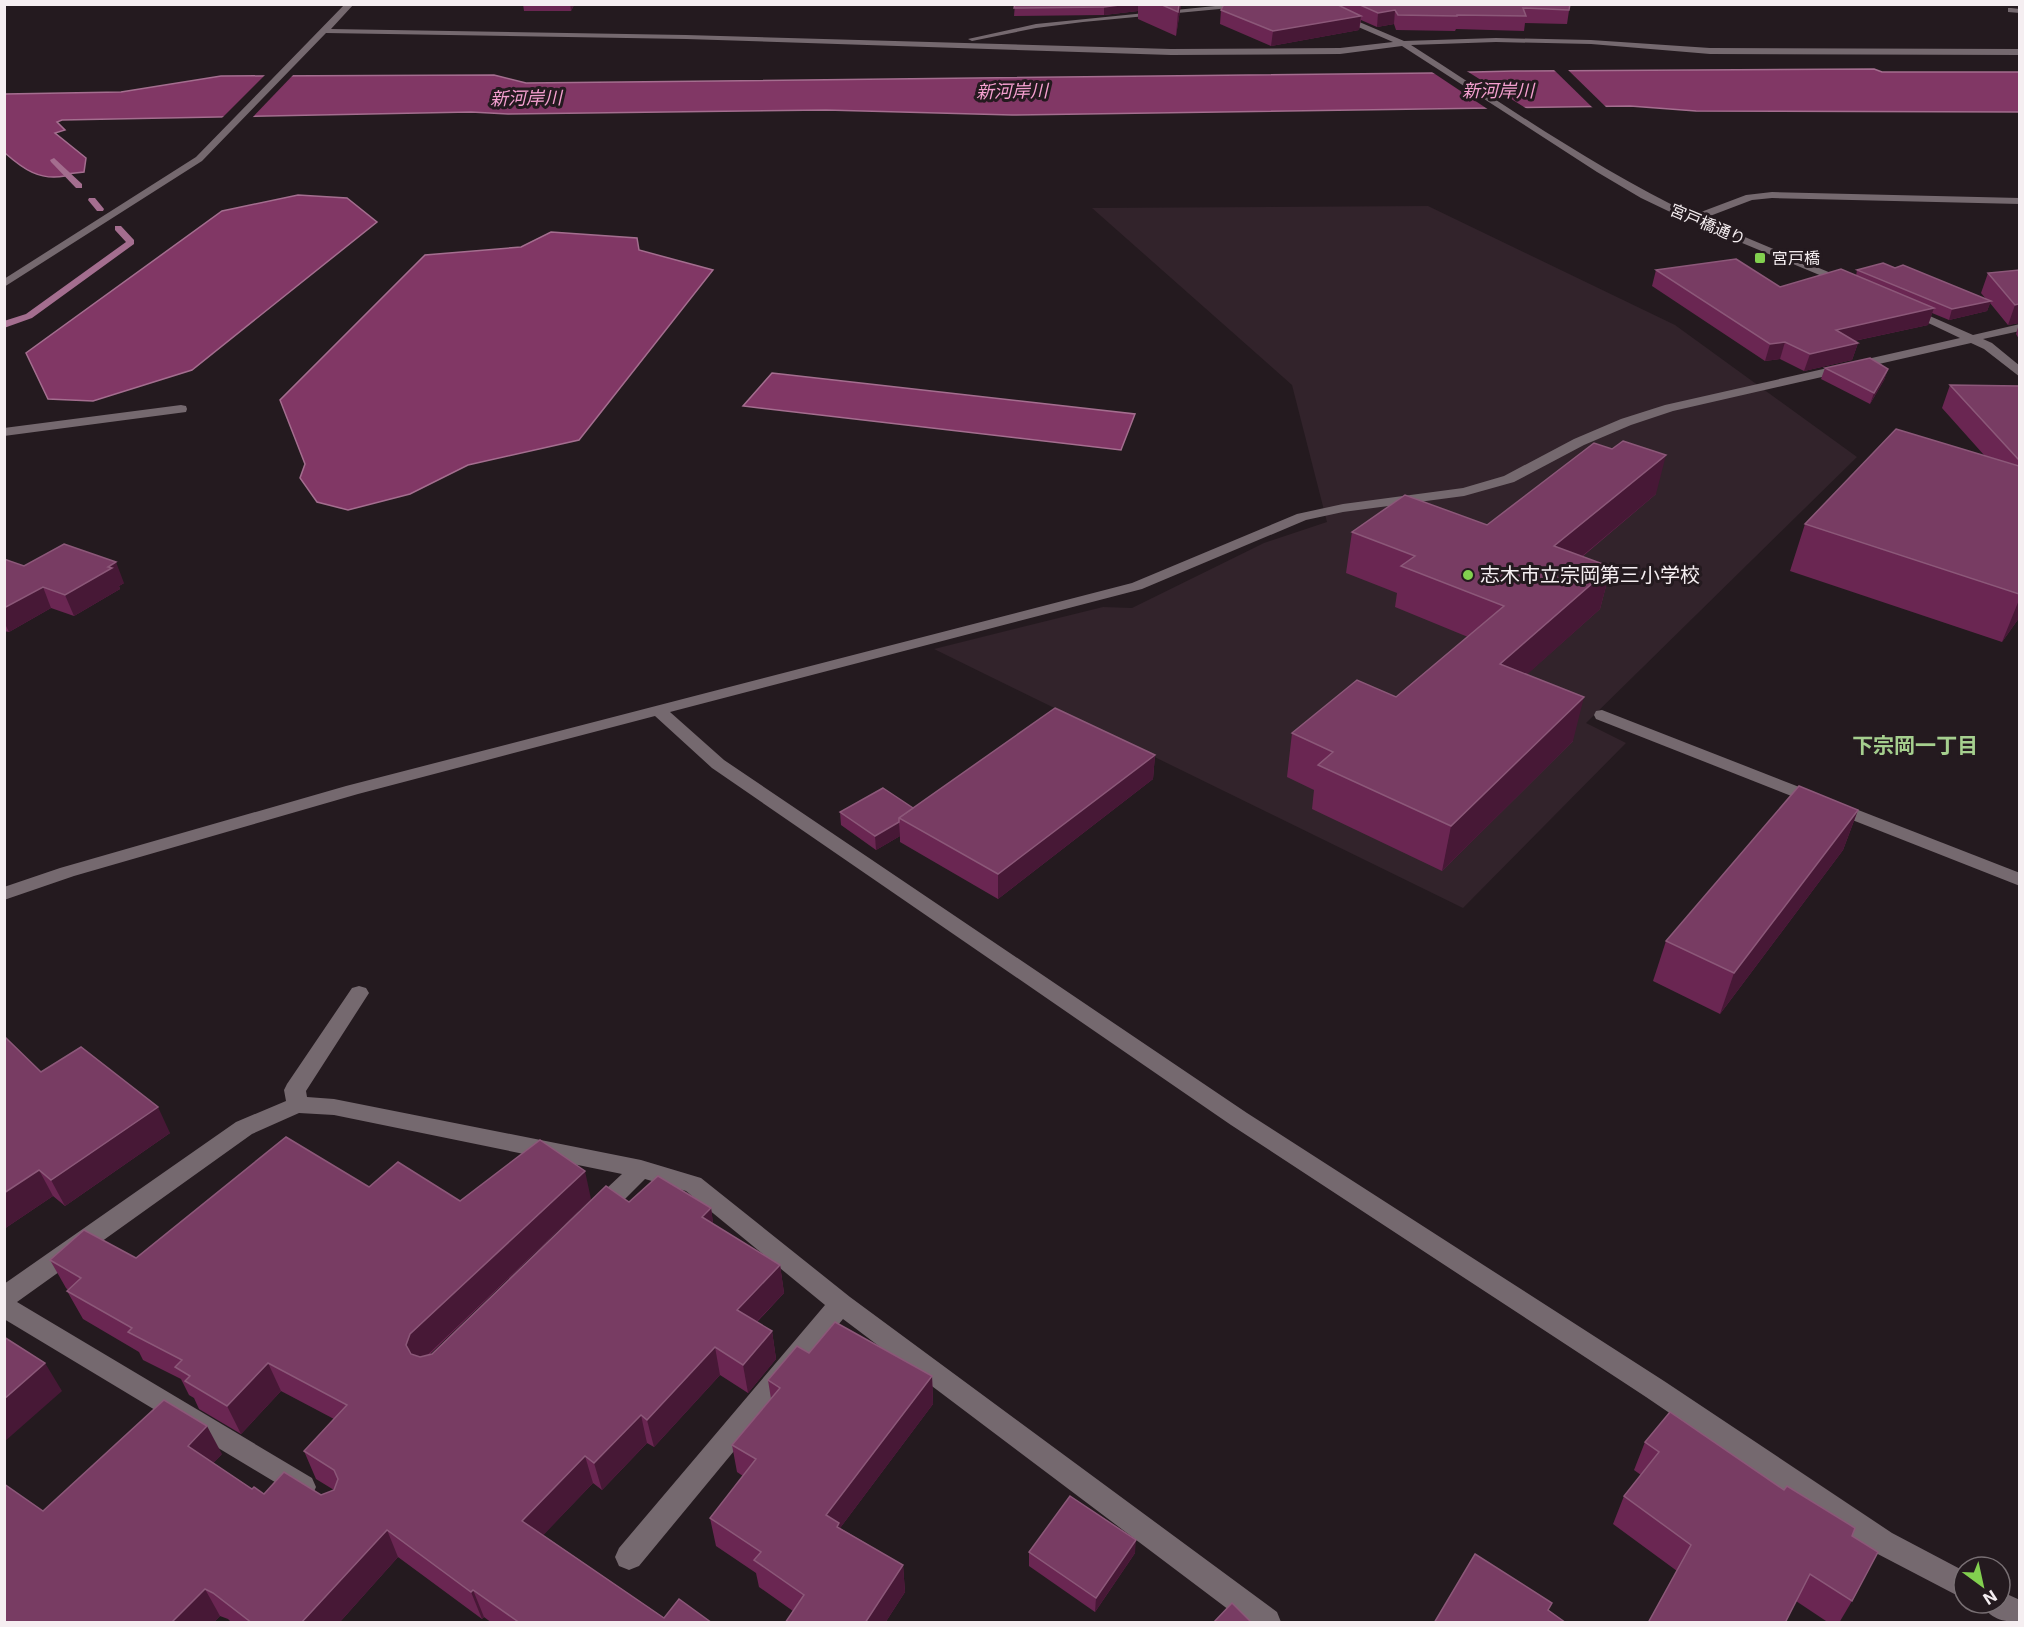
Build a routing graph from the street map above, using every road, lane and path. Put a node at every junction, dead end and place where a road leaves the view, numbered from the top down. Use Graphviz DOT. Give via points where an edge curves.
graph roads {
  1 [pos="350,4"];
  2 [pos="1268,4"];
  3 [pos="1309,4"];
  4 [pos="324,33"];
  5 [pos="1404,44"];
  6 [pos="941,46"];
  7 [pos="2019,52"];
  8 [pos="2019,201"];
  9 [pos="1693,219"];
  10 [pos="4,284"];
  11 [pos="1858,288"];
  12 [pos="1890,302"];
  13 [pos="2019,327"];
  14 [pos="1973,337"];
  15 [pos="2019,373"];
  16 [pos="181,409"];
  17 [pos="4,432"];
  18 [pos="660,712"];
  19 [pos="1602,715"];
  20 [pos="2019,880"];
  21 [pos="4,894"];
  22 [pos="359,993"];
  23 [pos="297,1105"];
  24 [pos="641,1169"];
  25 [pos="582,1226"];
  26 [pos="4,1298"];
  27 [pos="841,1304"];
  28 [pos="4,1306"];
  29 [pos="326,1501"];
  30 [pos="628,1557"];
  31 [pos="1952,1580"];
  32 [pos="1267,1623"];
  1 -- 4 [label="street"];
  2 -- 6 [label="street" via="1036,26"];
  3 -- 5 [label="street, 宮戸橋通り"];
  4 -- 6 [label="street" via="686,37"];
  4 -- 10 [label="street" via="191,165"];
  5 -- 6 [label="street" via="1340,51 1251,52"];
  5 -- 7 [label="street" via="1535,40 1710,51"];
  5 -- 9 [label="street, 宮戸橋通り" via="1623,184"];
  8 -- 9 [label="street" via="1772,195 1750,197"];
  9 -- 11 [label="street, 宮戸橋通り"];
  12 -- 14 [label="street"];
  13 -- 14 [label="street"];
  14 -- 15 [label="street"];
  14 -- 18 [label="street" via="1670,408 1579,442 1509,479 1464,492 1302,517 1137,586"];
  16 -- 17 [label="street"];
  18 -- 21 [label="street" via="352,790 67,872"];
  18 -- 31 [label="street" via="718,764 1239,1119 1655,1389 1882,1542"];
  19 -- 20 [label="street"];
  22 -- 23 [label="street" via="296,1090"];
  23 -- 24 [label="street" via="334,1107"];
  23 -- 26 [label="street" via="244,1128"];
  24 -- 25 [label="street"];
  24 -- 27 [label="street" via="693,1184"];
  27 -- 30 [label="street"];
  27 -- 32 [label="street"];
  28 -- 29 [label="street"];
}
